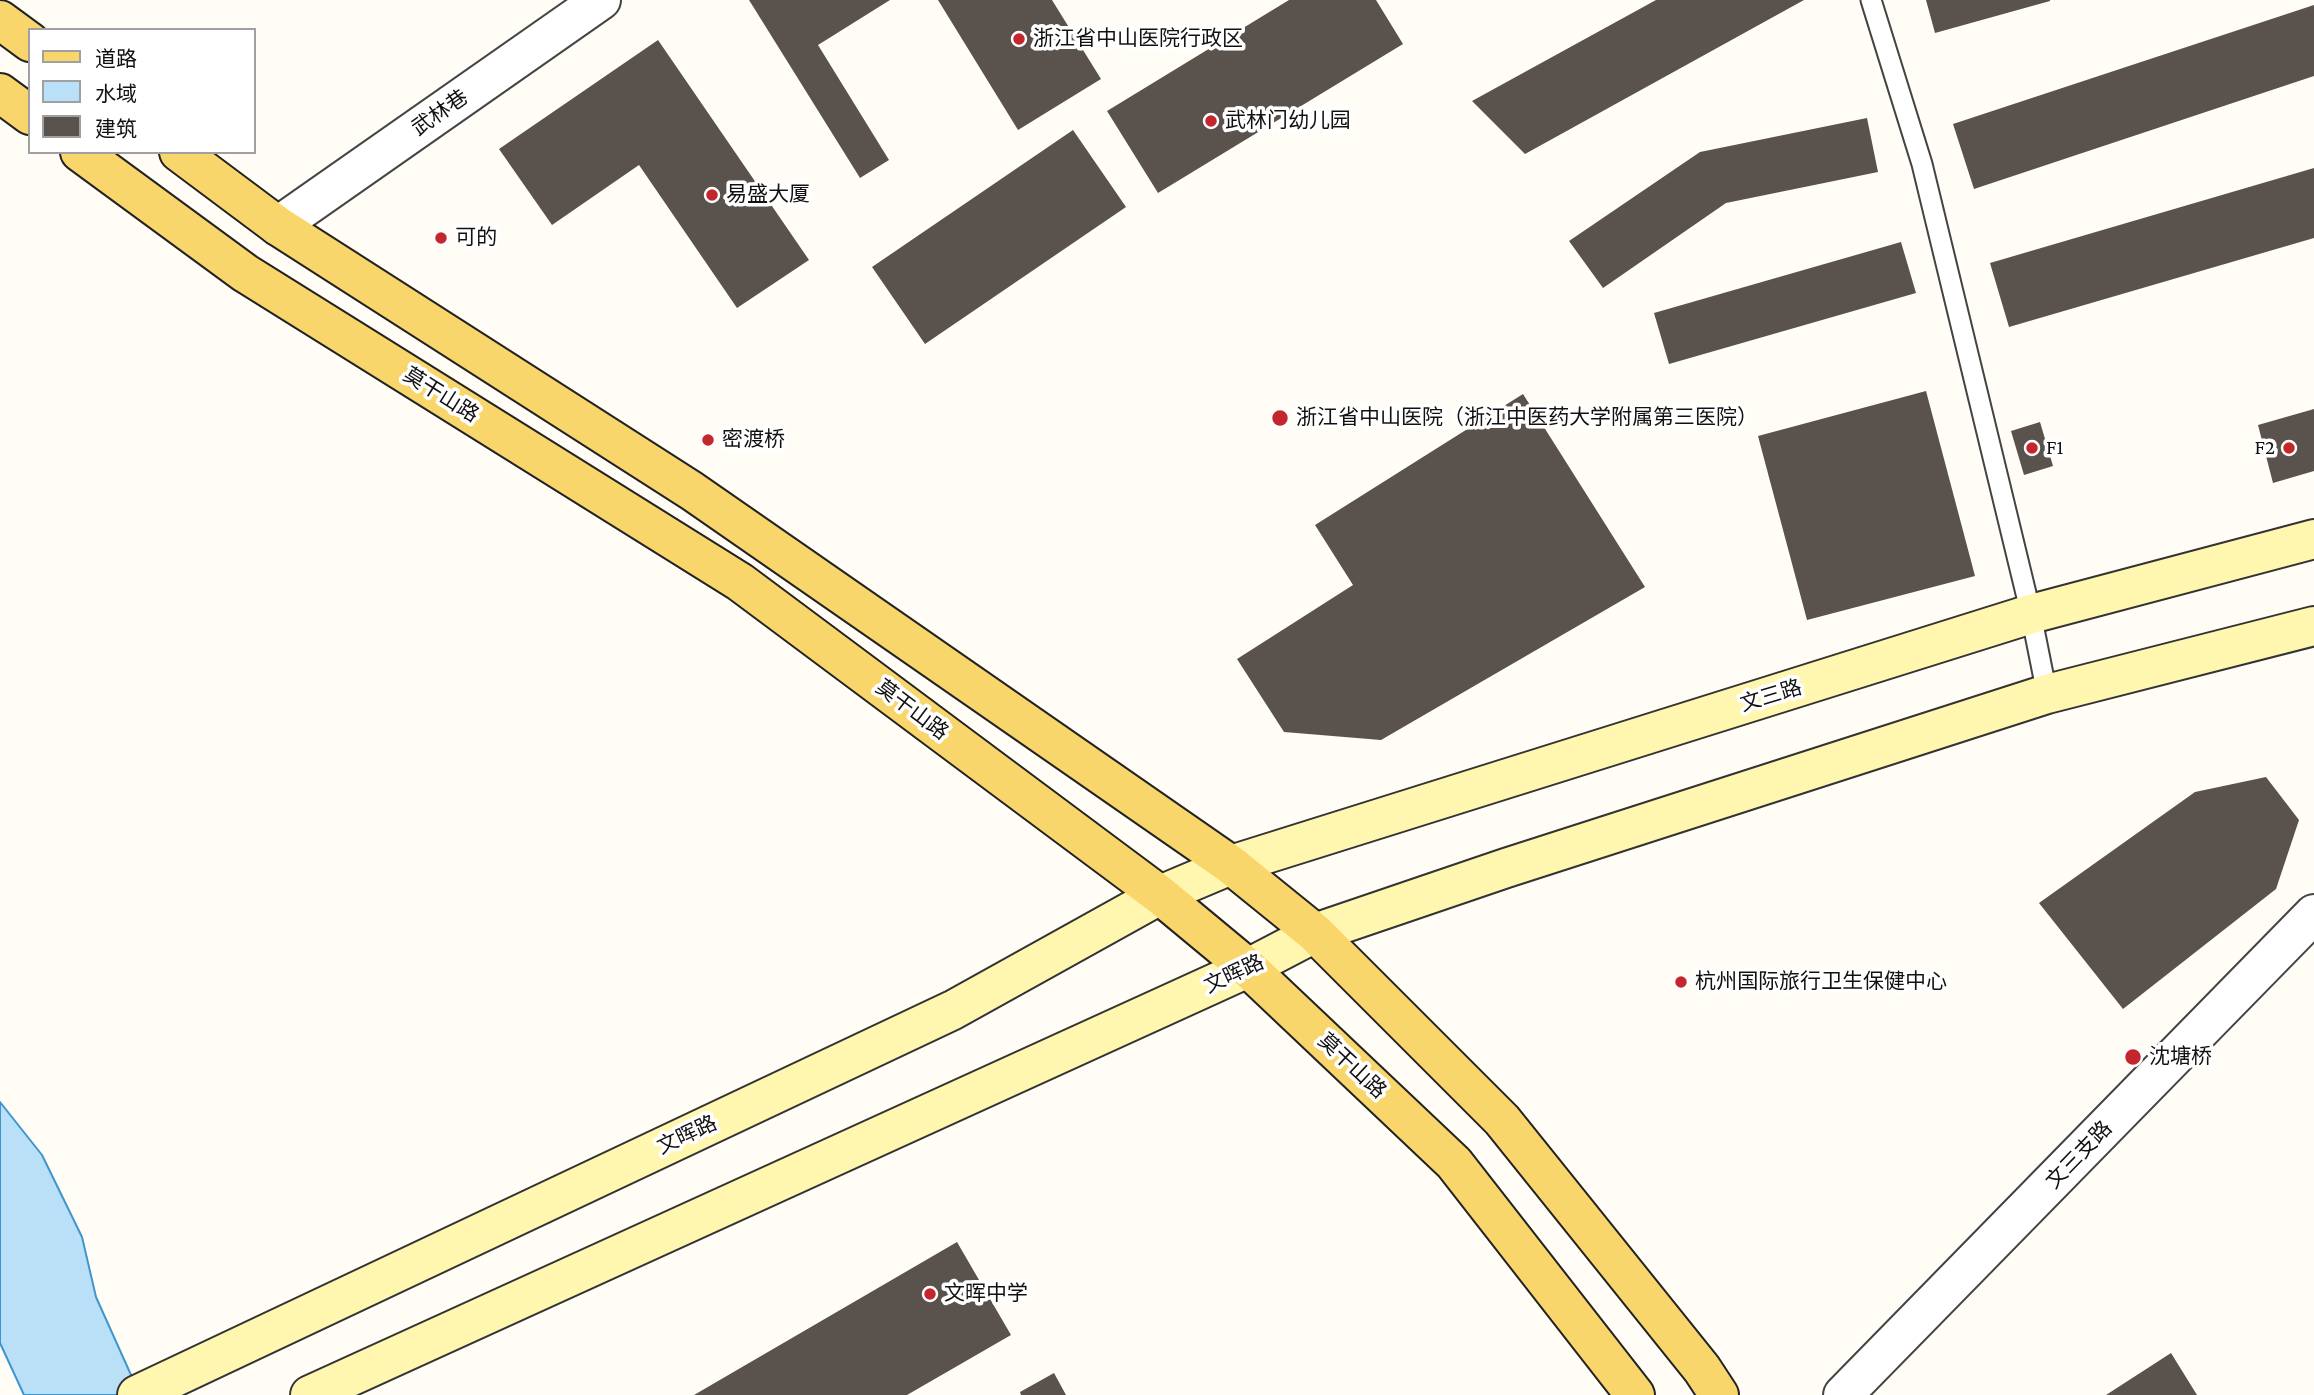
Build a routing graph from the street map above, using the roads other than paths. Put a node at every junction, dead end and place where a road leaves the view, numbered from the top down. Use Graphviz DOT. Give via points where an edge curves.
graph roads {
  1 [pos="601,0"];
  2 [pos="1871,0"];
  3 [pos="0,20"];
  4 [pos="28,41"];
  5 [pos="0,93"];
  6 [pos="28,114"];
  7 [pos="83,154"];
  8 [pos="182,154"];
  9 [pos="278,226"];
  10 [pos="2314,539"];
  11 [pos="2031,614"];
  12 [pos="2314,626"];
  13 [pos="2277,636"];
  14 [pos="2314,644"];
  15 [pos="2047,694"];
  16 [pos="1231,865"];
  17 [pos="1160,895"];
  18 [pos="2314,914"];
  19 [pos="1315,933"];
  20 [pos="1248,968"];
  21 [pos="142,1393"];
  22 [pos="310,1395"];
  23 [pos="1636,1395"];
  24 [pos="1719,1395"];
  25 [pos="1843,1395"];
  1 -- 9 [label="street, 武林巷"];
  2 -- 11 [label="lane" via="1922,164"];
  3 -- 4 [label="main road"];
  5 -- 6 [label="main road"];
  7 -- 17 [label="main road, 莫干山路" via="245,273 740,582"];
  8 -- 9 [label="main road"];
  9 -- 16 [label="main road" via="692,491"];
  10 -- 11 [label="main road, 文三路"];
  11 -- 15 [label="lane"];
  11 -- 16 [label="main road, 文三路"];
  12 -- 13 [label="main road"];
  13 -- 14 [label="lane"];
  13 -- 15 [label="main road"];
  15 -- 19 [label="main road"];
  16 -- 17 [label="main road, 文晖路"];
  16 -- 19 [label="main road"];
  17 -- 20 [label="main road, 莫干山路"];
  17 -- 21 [label="main road, 文晖路" via="953,1010"];
  18 -- 25 [label="street, 文三支路"];
  19 -- 20 [label="main road, 文晖路"];
  19 -- 24 [label="main road" via="1502,1119"];
  20 -- 22 [label="main road, 文晖路"];
  20 -- 23 [label="main road, 莫干山路" via="1454,1163"];
}
